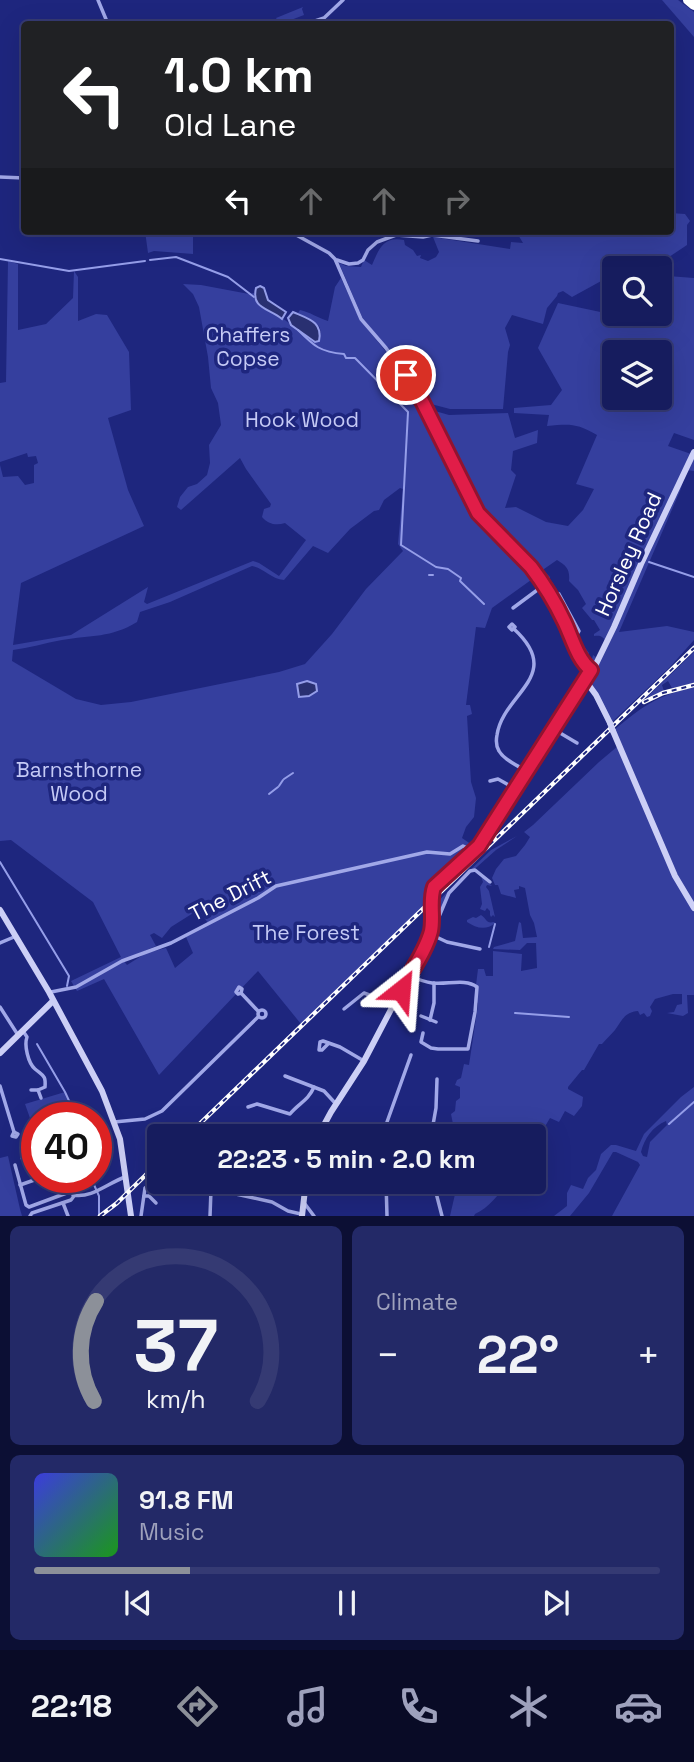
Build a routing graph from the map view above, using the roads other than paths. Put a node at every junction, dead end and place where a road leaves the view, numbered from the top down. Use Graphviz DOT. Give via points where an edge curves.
graph roads {
  1 [pos="98,0"];
  2 [pos="343,0"];
  3 [pos="688,0"];
  4 [pos="694,5"];
  5 [pos="107,21"];
  6 [pos="315,21"];
  7 [pos="0,177"];
  8 [pos="21,178"];
  9 [pos="296,235"];
  10 [pos="478,241"];
  11 [pos="335,259"];
  12 [pos="694,452"];
  13 [pos="544,585"];
  14 [pos="550,596"];
  15 [pos="513,608"];
  16 [pos="514,629"];
  17 [pos="572,636"];
  18 [pos="591,670"];
  19 [pos="586,683"];
  20 [pos="554,729"];
  21 [pos="577,743"];
  22 [pos="527,771"];
  23 [pos="490,781"];
  24 [pos="516,789"];
  25 [pos="474,852"];
  26 [pos="490,882"];
  27 [pos="694,908"];
  28 [pos="0,910"];
  29 [pos="431,931"];
  30 [pos="16,936"];
  31 [pos="0,943"];
  32 [pos="480,948"];
  33 [pos="408,976"];
  34 [pos="434,984"];
  35 [pos="49,992"];
  36 [pos="242,993"];
  37 [pos="53,1001"];
  38 [pos="394,1004"];
  39 [pos="0,1007"];
  40 [pos="344,1009"];
  41 [pos="421,1016"];
  42 [pos="430,1020"];
  43 [pos="436,1022"];
  44 [pos="20,1033"];
  45 [pos="423,1033"];
  46 [pos="328,1044"];
  47 [pos="0,1053"];
  48 [pos="411,1055"];
  49 [pos="364,1061"];
  50 [pos="285,1076"];
  51 [pos="437,1079"];
  52 [pos="0,1087"];
  53 [pos="314,1087"];
  54 [pos="31,1090"];
  55 [pos="38,1090"];
  56 [pos="41,1098"];
  57 [pos="336,1104"];
  58 [pos="248,1107"];
  59 [pos="114,1122"];
  60 [pos="325,1124"];
  61 [pos="387,1124"];
  62 [pos="433,1124"];
  63 [pos="14,1132"];
  64 [pos="15,1165"];
  65 [pos="125,1177"];
  66 [pos="20,1185"];
  67 [pos="147,1187"];
  68 [pos="73,1194"];
  69 [pos="211,1194"];
  70 [pos="237,1194"];
  71 [pos="304,1194"];
  72 [pos="386,1194"];
  73 [pos="436,1194"];
  74 [pos="144,1196"];
  75 [pos="303,1202"];
  76 [pos="63,1203"];
  77 [pos="156,1203"];
  78 [pos="48,1208"];
  79 [pos="302,1215"];
  80 [pos="30,1216"];
  81 [pos="52,1216"];
  82 [pos="68,1216"];
  83 [pos="131,1216"];
  84 [pos="141,1216"];
  85 [pos="209,1216"];
  86 [pos="314,1216"];
  87 [pos="387,1216"];
  88 [pos="442,1216"];
  1 -- 5 [label="street"];
  2 -- 6 [label="street"];
  3 -- 4 [label="highway"];
  7 -- 8 [label="street"];
  9 -- 11 [label="street"];
  10 -- 11 [label="street" via="395,235 377,242 358,264"];
  11 -- 13 [label="street" via="361,319 420,397 478,513"];
  12 -- 18 [label="street, Horsley Road"];
  13 -- 14 [label="street"];
  13 -- 15 [label="street"];
  14 -- 17 [label="street"];
  14 -- 17 [label="street" via="559,594 570,611 579,631"];
  16 -- 22 [label="street" via="532,653 534,669 499,726 497,746 504,757"];
  17 -- 18 [label="street" via="583,663"];
  18 -- 19 [label="street, Horsley Road"];
  19 -- 20 [label="street, Horsley Road"];
  19 -- 27 [label="street, bridge" via="610,723 675,876"];
  20 -- 21 [label="street"];
  20 -- 22 [label="street, Horsley Road"];
  22 -- 24 [label="street, Horsley Road"];
  23 -- 24 [label="street" via="498,779"];
  24 -- 25 [label="street, Horsley Road"];
  25 -- 29 [label="street, Horsley Road, bridge" via="433,890"];
  25 -- 35 [label="street, The Drift" via="463,846 449,854 427,852 276,886 76,988"];
  26 -- 29 [label="street" via="475,870 470,872 450,893"];
  28 -- 30 [label="street"];
  29 -- 32 [label="street" via="447,942"];
  29 -- 33 [label="street"];
  30 -- 31 [label="street"];
  30 -- 35 [label="street"];
  33 -- 34 [label="street"];
  33 -- 38 [label="street"];
  34 -- 42 [label="street"];
  34 -- 45 [label="street" via="477,986 469,1047 431,1048 421,1042"];
  35 -- 37 [label="street"];
  36 -- 59 [label="street" via="258,1014 158,1114"];
  37 -- 44 [label="street"];
  37 -- 59 [label="street"];
  38 -- 40 [label="street" via="364,993"];
  38 -- 49 [label="street"];
  39 -- 44 [label="street"];
  41 -- 42 [label="street"];
  42 -- 43 [label="street"];
  44 -- 47 [label="street"];
  44 -- 55 [label="street" via="27,1037 32,1066 46,1083"];
  46 -- 49 [label="street"];
  48 -- 61 [label="street"];
  49 -- 57 [label="street"];
  50 -- 53 [label="street"];
  51 -- 62 [label="street"];
  52 -- 63 [label="street"];
  53 -- 57 [label="street"];
  53 -- 58 [label="street" via="290,1114 257,1104"];
  54 -- 55 [label="street"];
  55 -- 56 [label="street"];
  57 -- 60 [label="street"];
  59 -- 65 [label="street"];
  64 -- 66 [label="street"];
  65 -- 68 [label="street" via="81,1196"];
  65 -- 83 [label="street"];
  66 -- 68 [label="street" via="29,1207"];
  67 -- 74 [label="street"];
  68 -- 76 [label="street"];
  69 -- 85 [label="street"];
  70 -- 79 [label="street"];
  71 -- 75 [label="street"];
  72 -- 87 [label="street"];
  73 -- 88 [label="street"];
  74 -- 77 [label="street"];
  74 -- 84 [label="street"];
  75 -- 79 [label="street"];
  75 -- 86 [label="street"];
  76 -- 78 [label="street"];
  76 -- 82 [label="street"];
  78 -- 80 [label="street"];
  78 -- 81 [label="street"];
}
